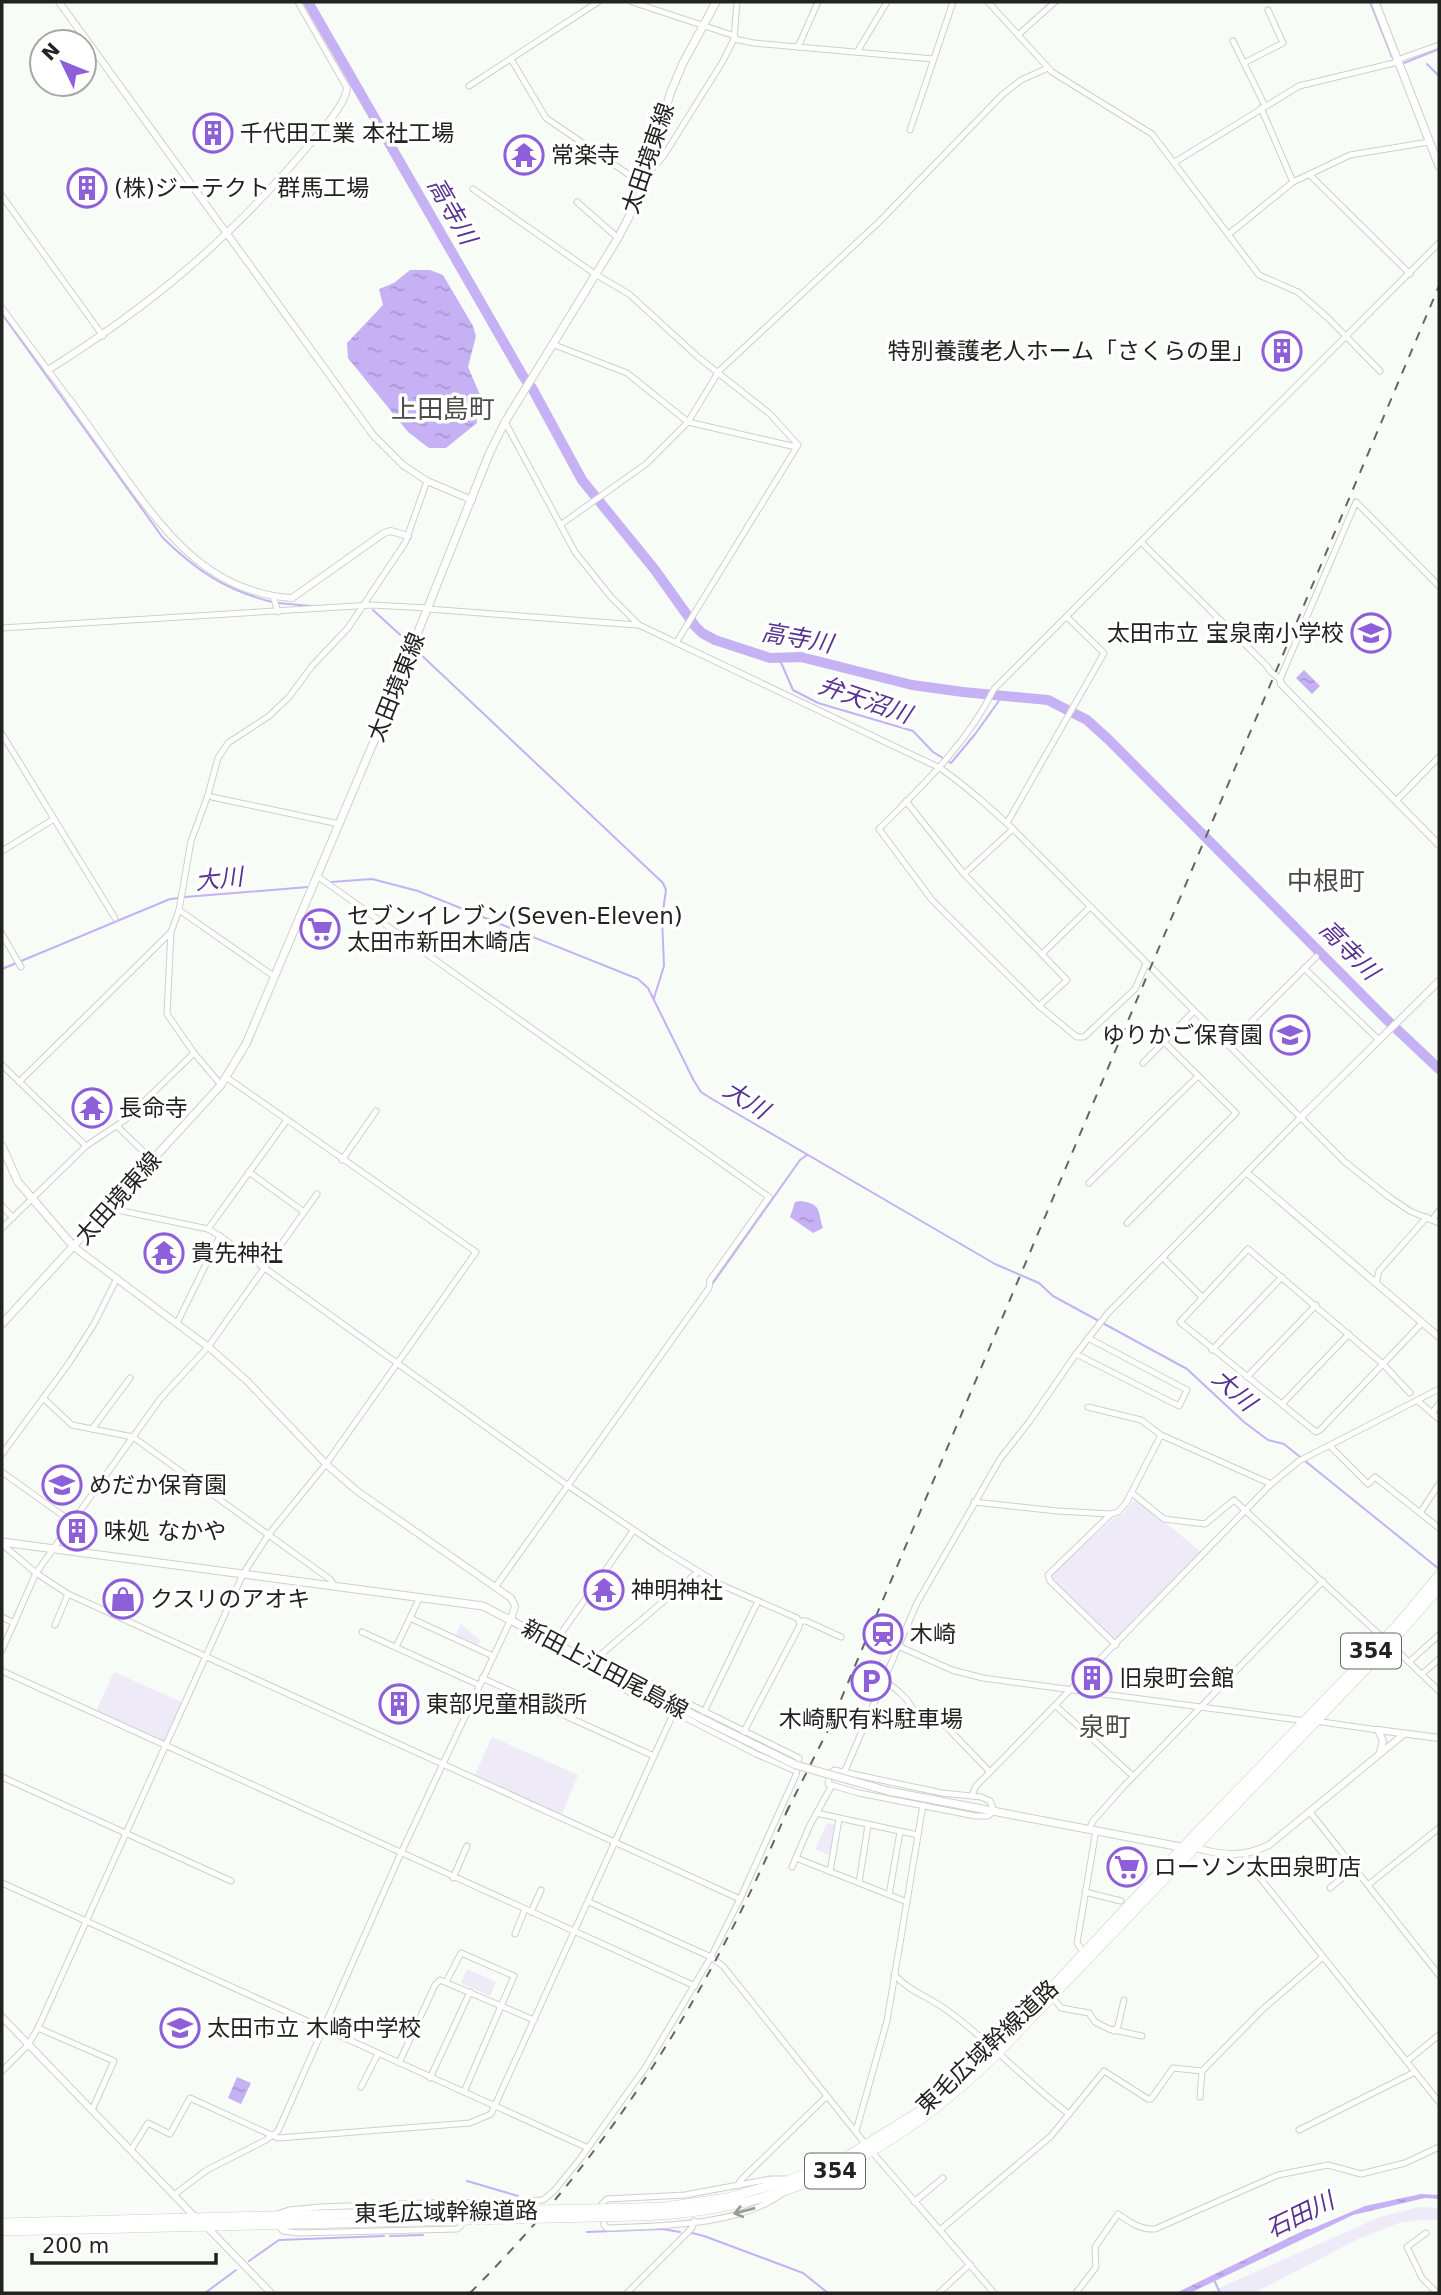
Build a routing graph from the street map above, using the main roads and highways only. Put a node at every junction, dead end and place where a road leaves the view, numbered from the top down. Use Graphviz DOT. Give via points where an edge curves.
graph roads {
  1 [pos="716,2"];
  2 [pos="1375,2"];
  3 [pos="1439,166"];
  4 [pos="2,1146"];
  5 [pos="74,1247"];
  6 [pos="2,1324"];
  7 [pos="2,1543"];
  8 [pos="1438,1581"];
  9 [pos="1386,1641"];
  10 [pos="1183,1847"];
  11 [pos="1195,1849"];
  12 [pos="995,2050"];
  13 [pos="274,2221"];
  14 [pos="2,2223"];
  15 [pos="2,2231"];
  1 -- 5 [label="main road, 太田境東線" via="670,94 644,185 618,238 490,452 246,1044 223,1081"];
  2 -- 3 [label="main road"];
  4 -- 5 [label="main road" via="18,1182"];
  5 -- 6 [label="main road, 太田境東線"];
  7 -- 10 [label="main road, 新田上江田尾島線, bridge" via="483,1606 796,1765 888,1791"];
  8 -- 9 [label="highway, 東毛広域幹線道路 / 354"];
  9 -- 10 [label="highway, 東毛広域幹線道路 / 354"];
  9 -- 11 [label="highway, 東毛広域幹線道路 / 354"];
  10 -- 11 [label="main road, 新田上江田尾島線"];
  10 -- 12 [label="highway, 東毛広域幹線道路 / 354"];
  11 -- 12 [label="highway, 東毛広域幹線道路 / 354" via="1026,2024"];
  12 -- 13 [label="highway, 東毛広域幹線道路 / 354, bridge" via="933,2113 870,2149 789,2184 699,2211"];
  13 -- 14 [label="highway, 東毛広域幹線道路 / 354" via="195,2217"];
  13 -- 15 [label="highway, 東毛広域幹線道路 / 354"];
}
